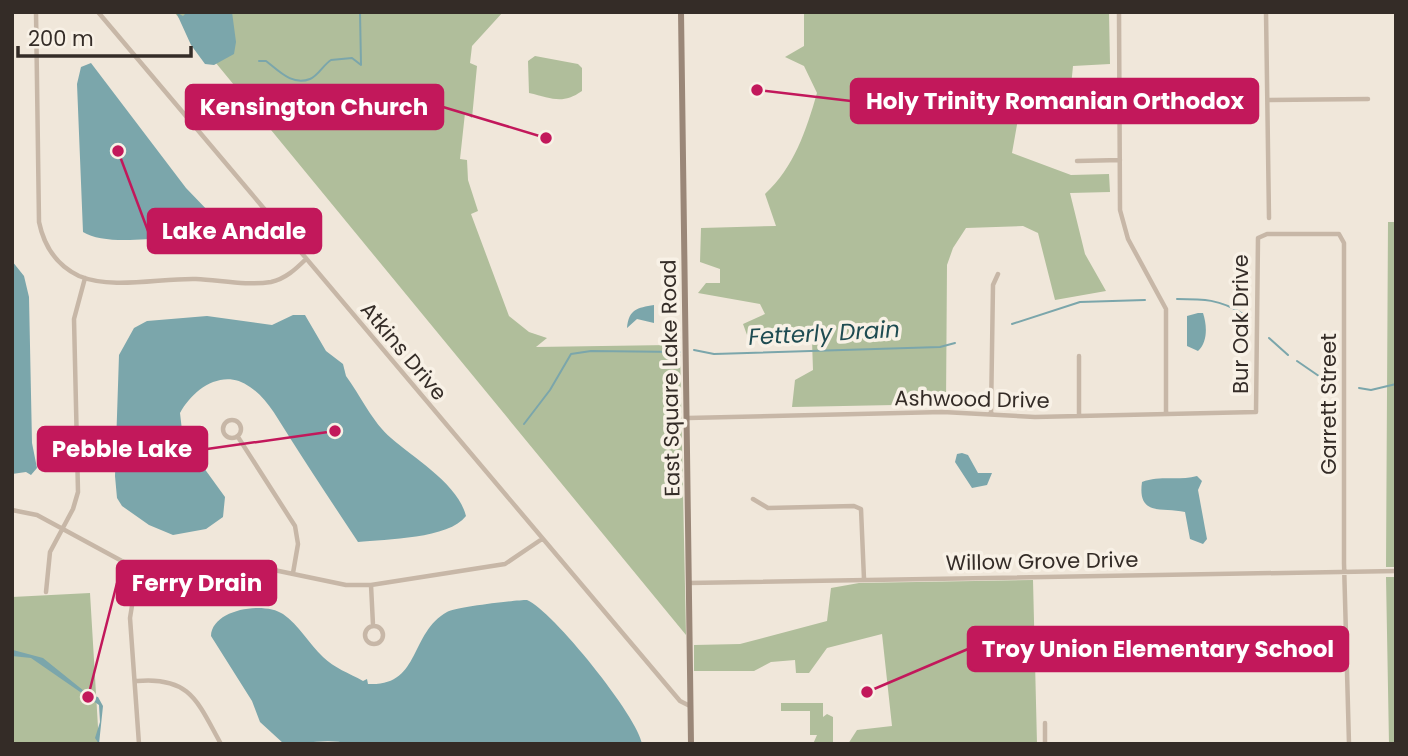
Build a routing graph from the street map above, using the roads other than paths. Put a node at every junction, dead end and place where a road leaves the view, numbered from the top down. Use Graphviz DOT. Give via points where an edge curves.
graph roads {
  1 [pos="36,12"];
  2 [pos="98,12"];
  3 [pos="681,12"];
  4 [pos="1119,12"];
  5 [pos="1266,12"];
  6 [pos="1368,99"];
  7 [pos="1268,100"];
  8 [pos="1120,160"];
  9 [pos="1077,161"];
  10 [pos="1269,218"];
  11 [pos="1342,236"];
  12 [pos="306,260"];
  13 [pos="998,274"];
  14 [pos="85,278"];
  15 [pos="1079,356"];
  16 [pos="1256,412"];
  17 [pos="990,414"];
  18 [pos="1166,414"];
  19 [pos="1079,415"];
  20 [pos="688,418"];
  21 [pos="238,437"];
  22 [pos="753,499"];
  23 [pos="12,510"];
  24 [pos="62,529"];
  25 [pos="542,539"];
  26 [pos="1396,571"];
  27 [pos="1345,572"];
  28 [pos="144,573"];
  29 [pos="293,573"];
  30 [pos="864,579"];
  31 [pos="689,583"];
  32 [pos="370,585"];
  33 [pos="46,592"];
  34 [pos="373,625"];
  35 [pos="137,681"];
  36 [pos="690,706"];
  37 [pos="1045,723"];
  38 [pos="139,744"];
  39 [pos="221,744"];
  40 [pos="691,744"];
  41 [pos="1045,744"];
  42 [pos="1349,744"];
  1 -- 14 [label="street" via="41,229 56,260"];
  2 -- 12 [label="street, Atkins Drive"];
  3 -- 20 [label="main road, East Square Lake Road"];
  4 -- 8 [label="street"];
  5 -- 7 [label="street"];
  6 -- 7 [label="street"];
  7 -- 10 [label="street"];
  8 -- 9 [label="street"];
  8 -- 18 [label="street" via="1123,226 1167,315"];
  11 -- 16 [label="street, Bur Oak Drive" via="1267,234 1258,238"];
  11 -- 27 [label="street, Garrett Street"];
  12 -- 14 [label="street" via="290,274 269,282"];
  12 -- 25 [label="street, Atkins Drive"];
  13 -- 17 [label="street" via="993,285"];
  14 -- 24 [label="street" via="74,319 78,492"];
  15 -- 19 [label="street"];
  16 -- 18 [label="street, Ashwood Drive"];
  17 -- 19 [label="street, Ashwood Drive"];
  17 -- 20 [label="street, Ashwood Drive"];
  18 -- 19 [label="street, Ashwood Drive"];
  20 -- 31 [label="main road, East Square Lake Road"];
  21 -- 21 [label="street" via="240,424 227,421 225,435"];
  21 -- 29 [label="street" via="295,526 298,544"];
  22 -- 30 [label="street" via="768,508 861,509"];
  23 -- 24 [label="street" via="37,515"];
  24 -- 28 [label="street"];
  24 -- 33 [label="street" via="47,562"];
  25 -- 32 [label="street" via="505,564"];
  25 -- 36 [label="street, Atkins Drive" via="680,701"];
  26 -- 27 [label="street, Willow Grove Drive"];
  27 -- 30 [label="street, Willow Grove Drive"];
  27 -- 42 [label="street, Garrett Street"];
  28 -- 29 [label="street" via="180,583 261,571"];
  28 -- 35 [label="street" via="130,612"];
  29 -- 32 [label="street" via="345,586"];
  30 -- 31 [label="street, Willow Grove Drive"];
  31 -- 36 [label="main road, East Square Lake Road"];
  32 -- 34 [label="street"];
  34 -- 34 [label="street" via="365,636 375,644 383,634"];
  35 -- 38 [label="street"];
  35 -- 39 [label="street" via="162,680 184,688 200,705"];
  36 -- 40 [label="main road, East Square Lake Road"];
  37 -- 41 [label="street"];
}
